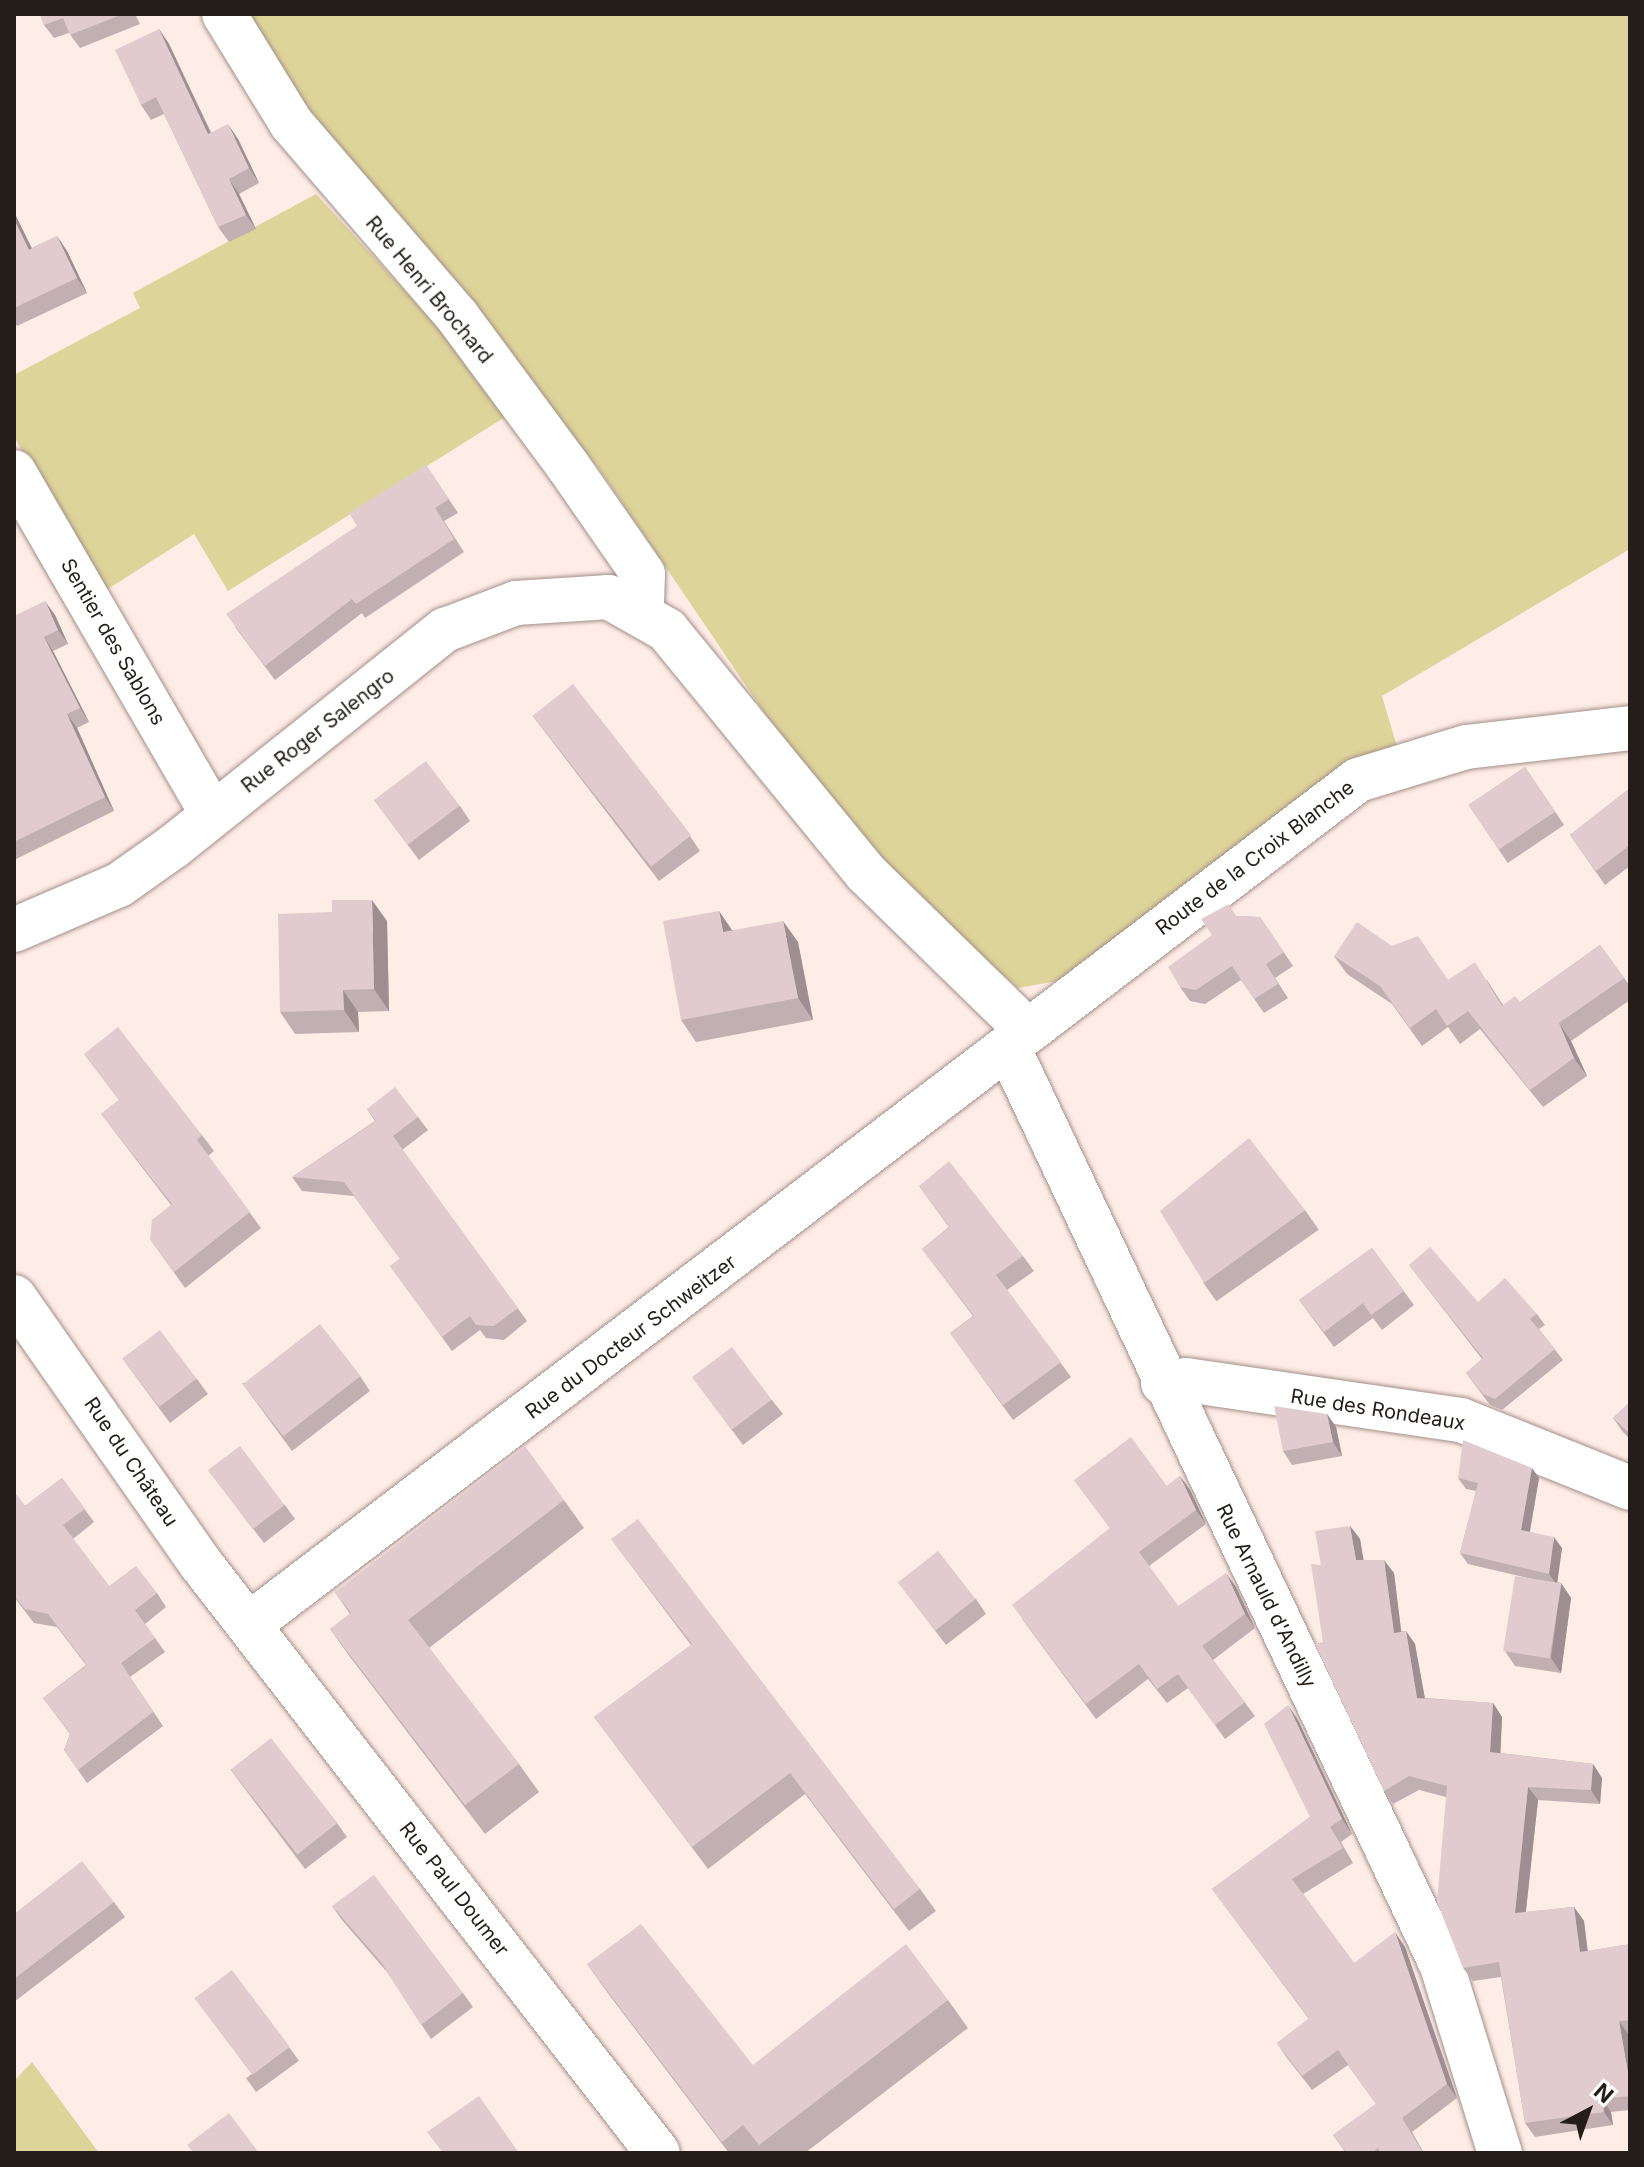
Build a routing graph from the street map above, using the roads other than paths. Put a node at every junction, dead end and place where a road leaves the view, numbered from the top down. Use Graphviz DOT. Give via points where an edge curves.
graph roads {
  1 [pos="224,14"];
  2 [pos="14,472"];
  3 [pos="642,610"];
  4 [pos="1630,728"];
  5 [pos="212,813"];
  6 [pos="14,930"];
  7 [pos="1019,1040"];
  8 [pos="14,1297"];
  9 [pos="1163,1383"];
  10 [pos="1630,1488"];
  11 [pos="251,1623"];
  12 [pos="658,2153"];
  13 [pos="1500,2153"];
  1 -- 3 [label="street, Rue Henri Brochard" via="291,123 457,316 568,466 643,574"];
  2 -- 5 [label="street, Sentier des Sablons"];
  3 -- 5 [label="street, Rue Roger Salengro" via="609,597 559,596 445,630"];
  3 -- 7 [label="street" via="667,630 866,873"];
  4 -- 7 [label="street, Route de la Croix Blanche" via="1466,747 1358,780"];
  5 -- 6 [label="street, Rue Roger Salengro" via="119,885"];
  7 -- 9 [label="street, Rue Arnauld d'Andilly"];
  7 -- 11 [label="street, Rue du Docteur Schweitzer"];
  8 -- 11 [label="street, Rue du Château" via="151,1496"];
  9 -- 10 [label="street, Rue des Rondeaux" via="1186,1380 1461,1420"];
  9 -- 13 [label="street, Rue Arnauld d'Andilly" via="1442,1966"];
  11 -- 12 [label="street, Rue Paul Doumer"];
}
